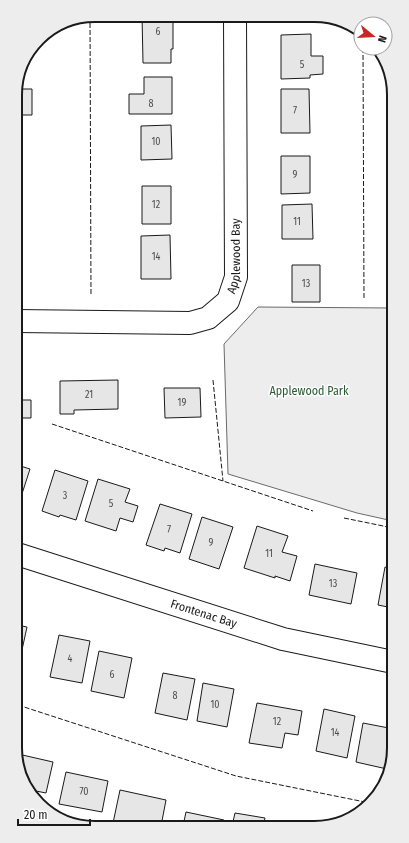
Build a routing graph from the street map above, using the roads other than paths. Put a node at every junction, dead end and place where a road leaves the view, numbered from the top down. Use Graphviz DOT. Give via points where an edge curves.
graph roads {
  1 [pos="235,22"];
  2 [pos="22,321"];
  3 [pos="22,556"];
  4 [pos="387,661"];
  1 -- 2 [label="street, Applewood Bay" via="236,277 228,301 208,318 190,322"];
  3 -- 4 [label="street, Frontenac Bay" via="283,639"];
}
